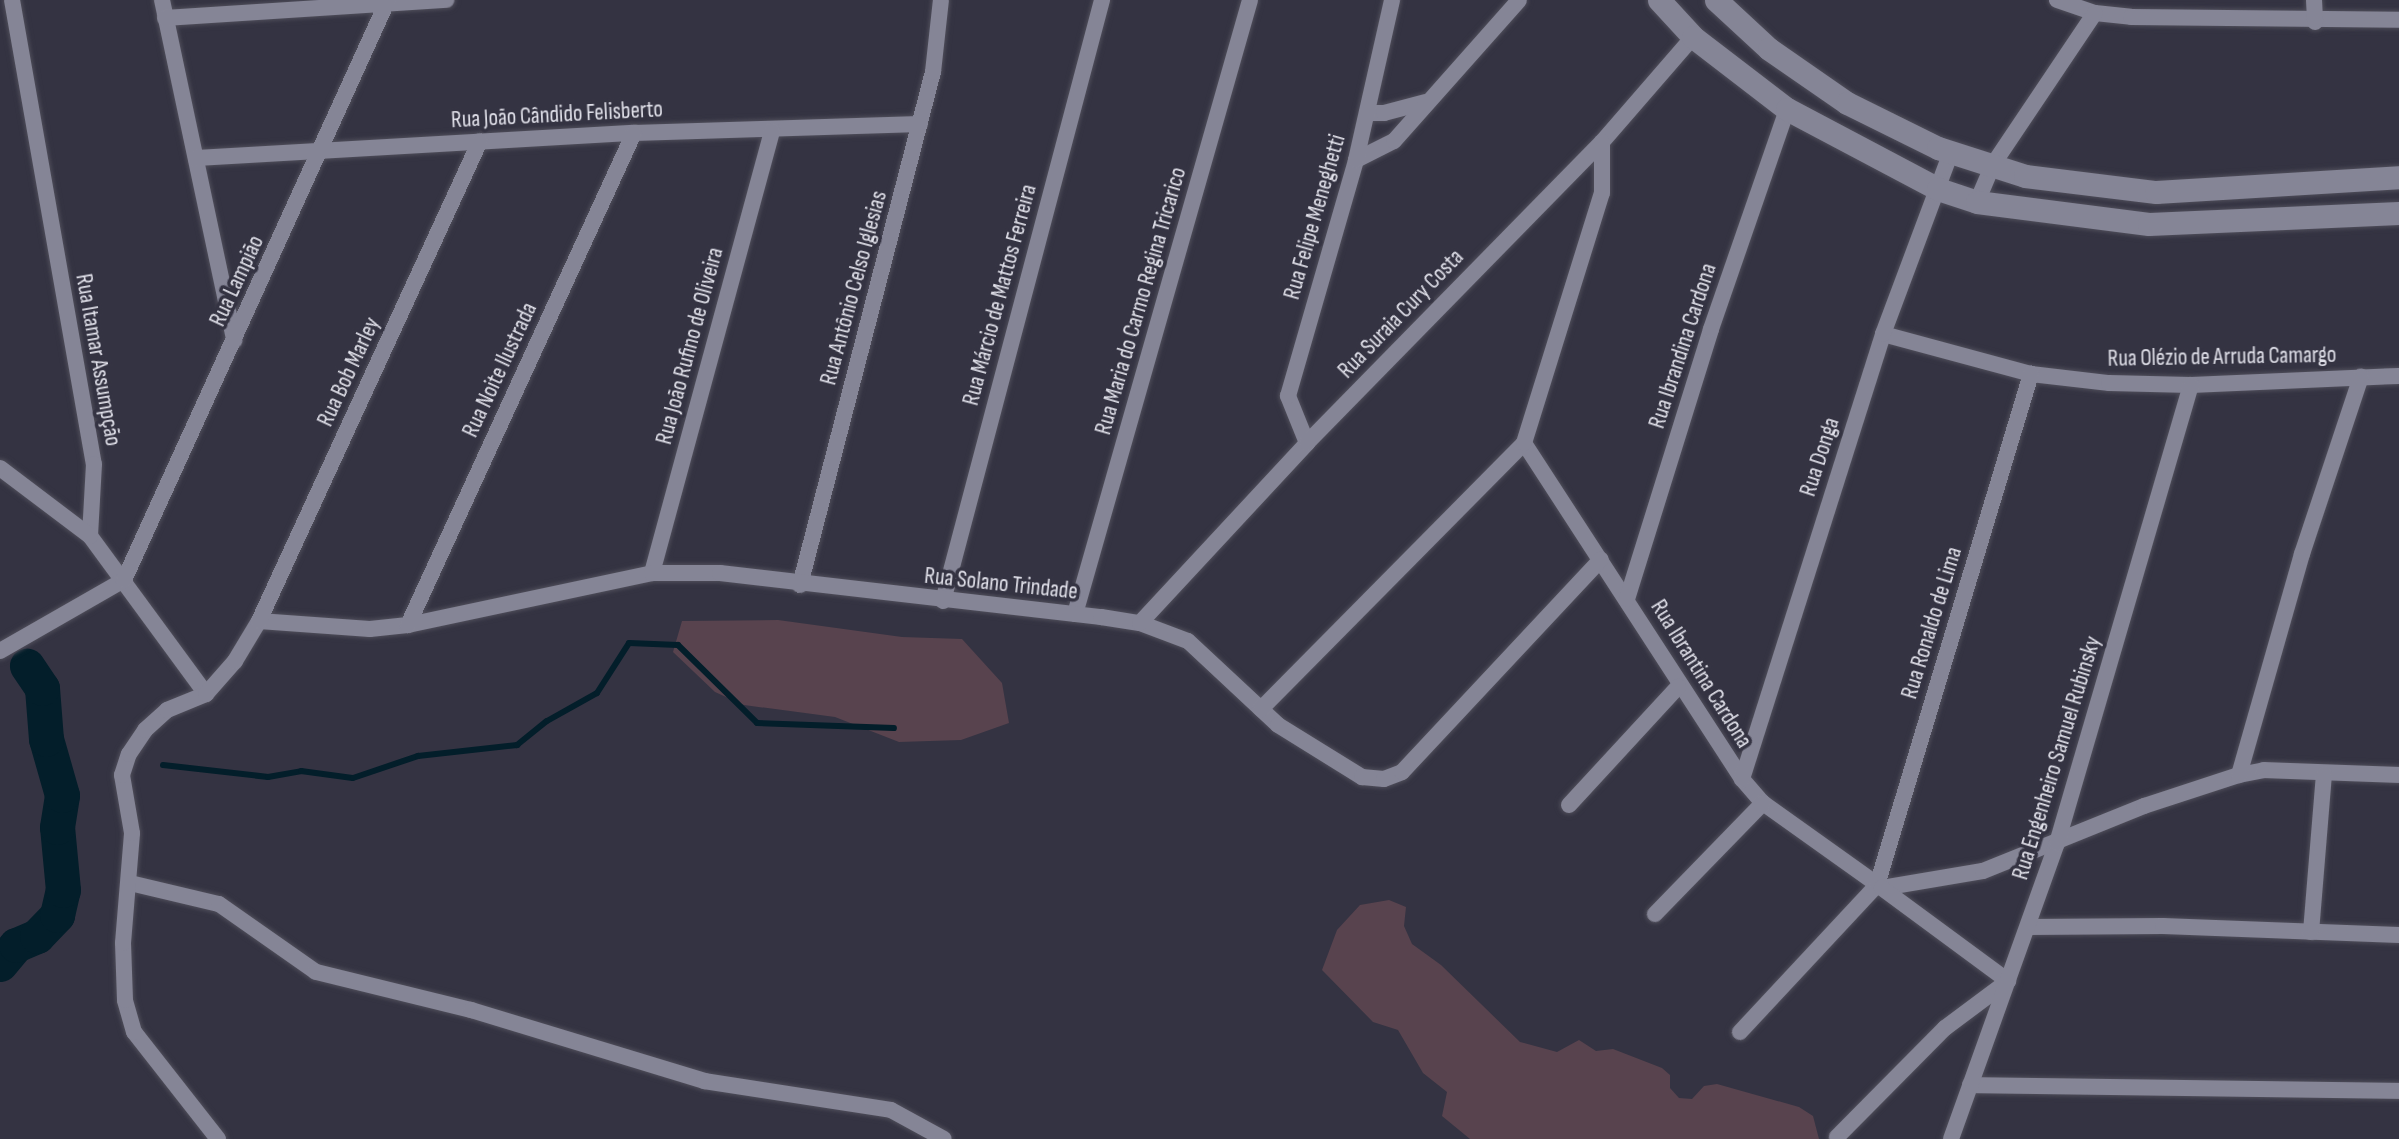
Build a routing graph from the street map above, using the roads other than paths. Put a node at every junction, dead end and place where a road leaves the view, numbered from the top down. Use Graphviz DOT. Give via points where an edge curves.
graph roads {
  1 [pos="12,0"];
  2 [pos="162,0"];
  3 [pos="446,0"];
  4 [pos="941,0"];
  5 [pos="1102,0"];
  6 [pos="1250,0"];
  7 [pos="1392,0"];
  8 [pos="1518,0"];
  9 [pos="1659,0"];
  10 [pos="1716,0"];
  11 [pos="2057,0"];
  12 [pos="2314,0"];
  13 [pos="387,2"];
  14 [pos="2095,13"];
  15 [pos="165,18"];
  16 [pos="2399,20"];
  17 [pos="2315,22"];
  18 [pos="1693,37"];
  19 [pos="1426,102"];
  20 [pos="1787,109"];
  21 [pos="1367,113"];
  22 [pos="920,124"];
  23 [pos="772,131"];
  24 [pos="634,133"];
  25 [pos="480,141"];
  26 [pos="1602,142"];
  27 [pos="322,150"];
  28 [pos="1951,152"];
  29 [pos="196,158"];
  30 [pos="1356,160"];
  31 [pos="1993,166"];
  32 [pos="2399,177"];
  33 [pos="1938,189"];
  34 [pos="1977,202"];
  35 [pos="2399,213"];
  36 [pos="1882,334"];
  37 [pos="234,340"];
  38 [pos="2031,374"];
  39 [pos="2399,376"];
  40 [pos="2361,377"];
  41 [pos="2191,385"];
  42 [pos="1307,443"];
  43 [pos="1524,443"];
  44 [pos="0,468"];
  45 [pos="90,536"];
  46 [pos="1601,559"];
  47 [pos="652,573"];
  48 [pos="124,580"];
  49 [pos="800,585"];
  50 [pos="1627,600"];
  51 [pos="943,601"];
  52 [pos="1075,614"];
  53 [pos="259,621"];
  54 [pos="1140,623"];
  55 [pos="408,625"];
  56 [pos="0,651"];
  57 [pos="1678,687"];
  58 [pos="206,694"];
  59 [pos="1261,709"];
  60 [pos="2239,775"];
  61 [pos="2323,775"];
  62 [pos="2399,775"];
  63 [pos="1742,779"];
  64 [pos="1763,803"];
  65 [pos="1569,805"];
  66 [pos="2057,844"];
  67 [pos="130,883"];
  68 [pos="1880,886"];
  69 [pos="1655,914"];
  70 [pos="2028,927"];
  71 [pos="2311,932"];
  72 [pos="2399,935"];
  73 [pos="2008,981"];
  74 [pos="1740,1032"];
  75 [pos="1970,1085"];
  76 [pos="2399,1091"];
  77 [pos="1837,1137"];
  78 [pos="218,1139"];
  79 [pos="944,1139"];
  80 [pos="1951,1139"];
  1 -- 45 [label="street, Rua Itamar Assumpção" via="94,464"];
  2 -- 15 [label="street"];
  3 -- 13 [label="street"];
  4 -- 22 [label="street, Rua Antônio Celso Iglesias" via="933,72"];
  5 -- 51 [label="street, Rua Márcio de Mattos Ferreira"];
  6 -- 52 [label="street, Rua Maria do Carmo Regina Tricarico"];
  7 -- 21 [label="street, Rua Felipe Meneghetti"];
  8 -- 19 [label="street"];
  9 -- 18 [label="main road"];
  10 -- 28 [label="main road" via="1769,49 1847,103"];
  11 -- 14 [label="street"];
  12 -- 17 [label="street"];
  13 -- 15 [label="street"];
  13 -- 27 [label="street, Rua Lampião"];
  14 -- 17 [label="street"];
  14 -- 31 [label="street"];
  15 -- 29 [label="street"];
  16 -- 17 [label="street"];
  18 -- 20 [label="main road"];
  18 -- 26 [label="street, Rua Suraia Cury Costa"];
  19 -- 21 [label="street"];
  19 -- 30 [label="street" via="1394,141"];
  20 -- 33 [label="main road"];
  20 -- 50 [label="street, Rua Ibrandina Cardona"];
  21 -- 30 [label="street, Rua Felipe Meneghetti"];
  22 -- 23 [label="street, Rua João Cândido Felisberto"];
  22 -- 49 [label="street, Rua Antônio Celso Iglesias"];
  23 -- 24 [label="street, Rua João Cândido Felisberto"];
  23 -- 47 [label="street, Rua João Rufino de Oliveira"];
  24 -- 25 [label="street, Rua João Cândido Felisberto"];
  24 -- 55 [label="street, Rua Noite Ilustrada"];
  25 -- 27 [label="street, Rua João Cândido Felisberto"];
  25 -- 53 [label="street, Rua Bob Marley"];
  26 -- 42 [label="street, Rua Suraia Cury Costa"];
  26 -- 43 [label="street" via="1602,193"];
  27 -- 29 [label="street, Rua João Cândido Felisberto"];
  27 -- 37 [label="street, Rua Lampião"];
  28 -- 31 [label="main road"];
  28 -- 33 [label="street, Rua Donga"];
  29 -- 37 [label="street"];
  30 -- 42 [label="street, Rua Felipe Meneghetti" via="1288,396"];
  31 -- 32 [label="main road" via="2066,183 2156,192"];
  31 -- 34 [label="street"];
  33 -- 34 [label="main road"];
  33 -- 36 [label="street, Rua Donga"];
  34 -- 35 [label="main road" via="2149,224"];
  36 -- 38 [label="street, Rua Olézio de Arruda Camargo"];
  36 -- 63 [label="street, Rua Donga"];
  37 -- 48 [label="street, Rua Lampião"];
  38 -- 41 [label="street, Rua Olézio de Arruda Camargo" via="2109,383"];
  38 -- 68 [label="street, Rua Ronaldo de Lima"];
  39 -- 40 [label="street, Rua Olézio de Arruda Camargo"];
  40 -- 41 [label="street, Rua Olézio de Arruda Camargo"];
  40 -- 60 [label="street" via="2302,554"];
  41 -- 66 [label="street, Rua Engenheiro Samuel Rubinsky"];
  42 -- 54 [label="street, Rua Suraia Cury Costa"];
  43 -- 46 [label="street, Rua Ibrantina Cardona"];
  43 -- 59 [label="street"];
  44 -- 45 [label="street"];
  45 -- 48 [label="street"];
  46 -- 50 [label="street, Rua Ibrantina Cardona"];
  46 -- 59 [label="street, Rua Solano Trindade" via="1393,777 1363,777 1278,725"];
  47 -- 49 [label="street, Rua Solano Trindade" via="720,572"];
  47 -- 55 [label="street, Rua Solano Trindade"];
  48 -- 56 [label="street"];
  48 -- 58 [label="street"];
  49 -- 51 [label="street, Rua Solano Trindade"];
  50 -- 57 [label="street, Rua Ibrantina Cardona"];
  51 -- 52 [label="street, Rua Solano Trindade"];
  52 -- 54 [label="street, Rua Solano Trindade"];
  53 -- 55 [label="street, Rua Solano Trindade" via="370,629"];
  53 -- 58 [label="street, Rua Bob Marley" via="235,661"];
  54 -- 59 [label="street, Rua Solano Trindade" via="1167,630 1202,651"];
  57 -- 63 [label="street, Rua Ibrantina Cardona"];
  57 -- 65 [label="street"];
  58 -- 67 [label="street" via="167,710 129,754 122,775 132,832"];
  60 -- 61 [label="street" via="2264,770"];
  60 -- 66 [label="street" via="2144,806"];
  61 -- 62 [label="street"];
  61 -- 71 [label="street"];
  63 -- 64 [label="street, Rua Ibrantina Cardona"];
  64 -- 68 [label="street, Rua Ibrantina Cardona"];
  64 -- 69 [label="street"];
  66 -- 68 [label="street" via="1983,871"];
  66 -- 70 [label="street, Rua Engenheiro Samuel Rubinsky"];
  67 -- 78 [label="street" via="123,943 125,1000 134,1032"];
  67 -- 79 [label="street" via="219,904 316,972 471,1010 704,1081 891,1110"];
  68 -- 73 [label="street, Rua Ibrantina Cardona"];
  68 -- 74 [label="street"];
  70 -- 71 [label="street"];
  70 -- 73 [label="street, Rua Engenheiro Samuel Rubinsky"];
  71 -- 72 [label="street"];
  73 -- 75 [label="street, Rua Engenheiro Samuel Rubinsky"];
  73 -- 77 [label="street" via="1945,1028"];
  75 -- 76 [label="street"];
  75 -- 80 [label="street, Rua Engenheiro Samuel Rubinsky"];
}
